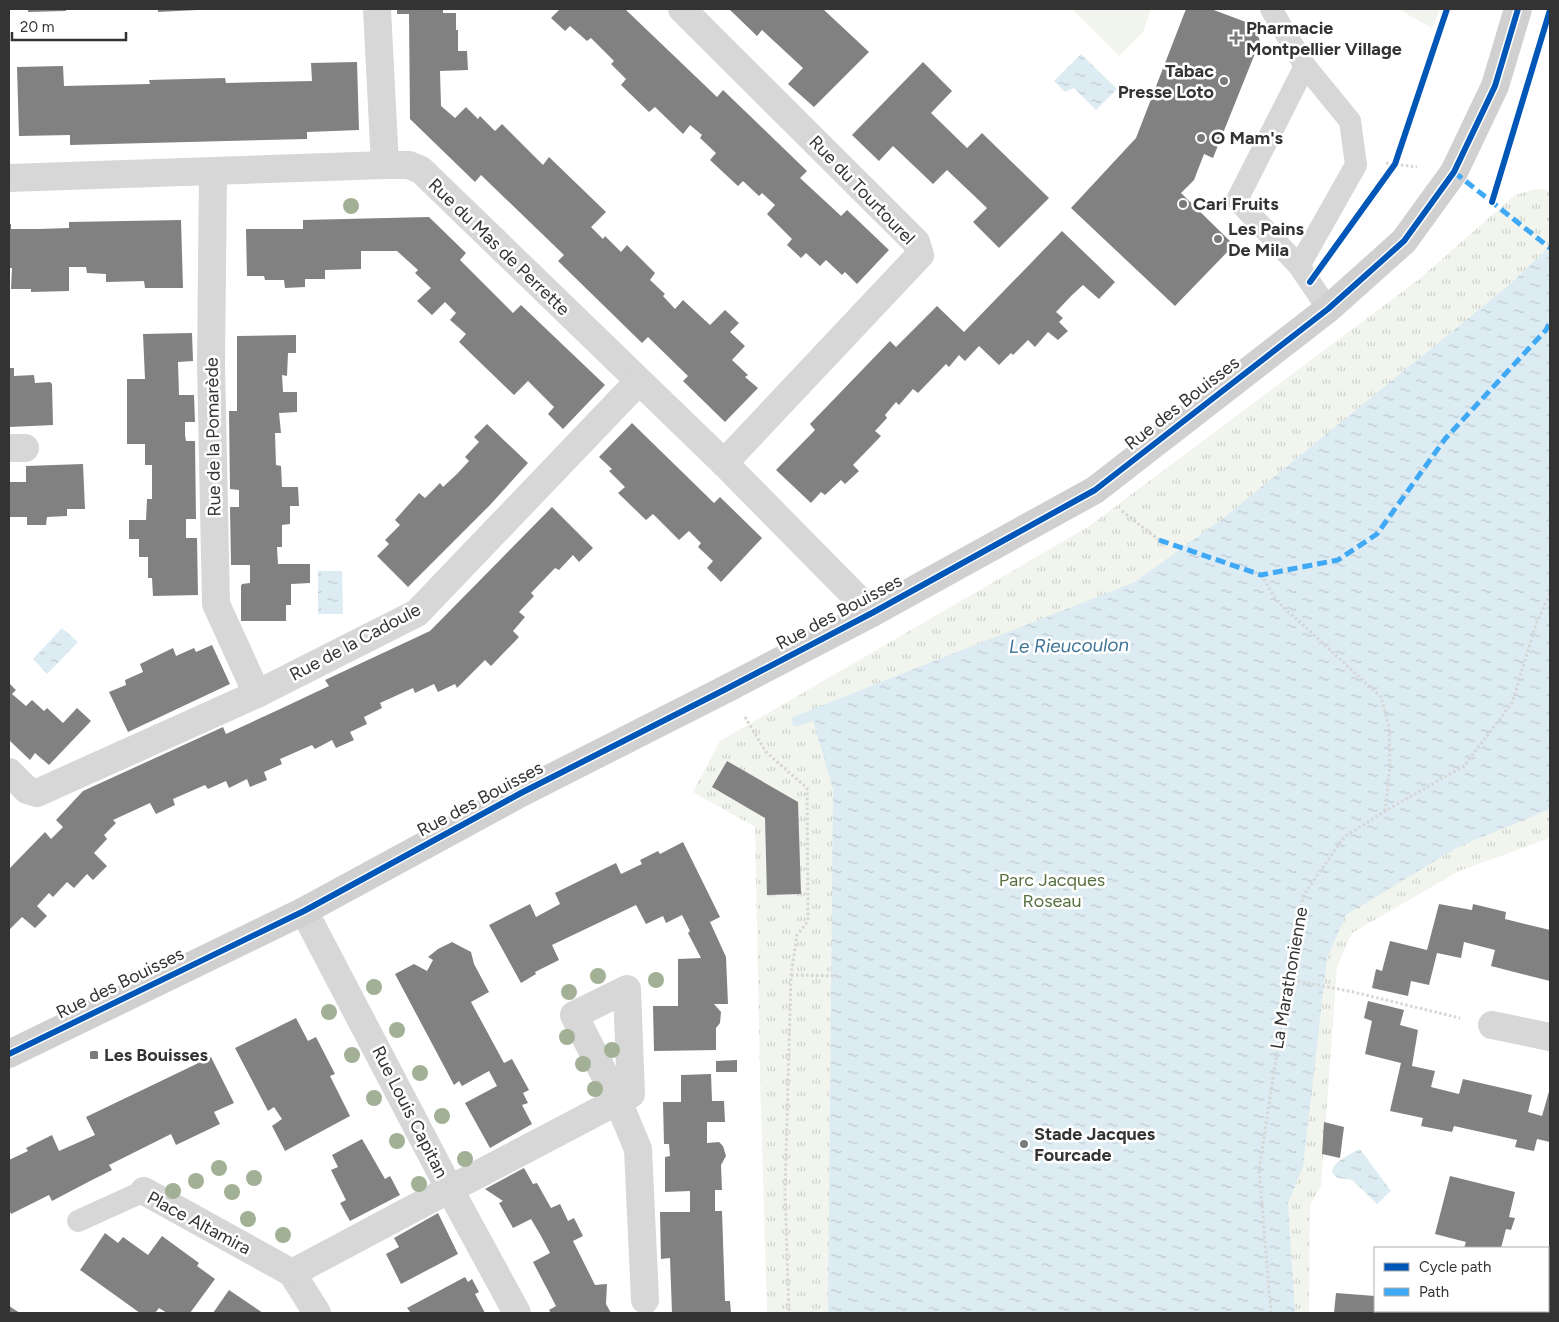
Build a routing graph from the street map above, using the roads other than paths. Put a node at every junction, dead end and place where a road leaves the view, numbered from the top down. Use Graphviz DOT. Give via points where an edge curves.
graph roads {
  1 [pos="377,9"];
  2 [pos="682,9"];
  3 [pos="1271,9"];
  4 [pos="1518,9"];
  5 [pos="1305,66"];
  6 [pos="385,165"];
  7 [pos="212,172"];
  8 [pos="9,178"];
  9 [pos="1299,266"];
  10 [pos="1328,309"];
  11 [pos="638,382"];
  12 [pos="724,463"];
  13 [pos="872,613"];
  14 [pos="257,694"];
  15 [pos="9,772"];
  16 [pos="304,911"];
  17 [pos="1492,1025"];
  18 [pos="1550,1037"];
  19 [pos="9,1054"];
  20 [pos="449,1188"];
  21 [pos="144,1191"];
  22 [pos="78,1221"];
  23 [pos="292,1273"];
  24 [pos="645,1300"];
  25 [pos="309,1309"];
  26 [pos="517,1313"];
  1 -- 6 [label="street"];
  2 -- 12 [label="street, Rue du Tourtourel" via="916,242 920,255"];
  3 -- 5 [label="lane"];
  4 -- 10 [label="street, Rue des Bouisses" via="1495,86 1454,172 1404,241"];
  5 -- 9 [label="lane" via="1350,121 1356,165"];
  5 -- 9 [label="lane" via="1237,200"];
  6 -- 7 [label="street, Rue du Mas de Perrette"];
  6 -- 11 [label="street, Rue du Mas de Perrette" via="409,165 421,170"];
  7 -- 8 [label="street, Rue du Mas de Perrette"];
  7 -- 14 [label="street, Rue de la Pomarède" via="211,364 216,604"];
  9 -- 10 [label="lane"];
  10 -- 13 [label="street, Rue des Bouisses" via="1095,490"];
  11 -- 12 [label="street, Rue du Mas de Perrette"];
  11 -- 14 [label="street, Rue de la Cadoule" via="417,613"];
  12 -- 13 [label="street, Rue du Mas de Perrette"];
  13 -- 16 [label="street, Rue des Bouisses" via="521,793"];
  14 -- 15 [label="street, Rue de la Cadoule" via="37,793 27,790"];
  16 -- 19 [label="street, Rue des Bouisses"];
  16 -- 20 [label="street, Rue Louis Capitan"];
  17 -- 18 [label="street"];
  20 -- 23 [label="street"];
  20 -- 24 [label="street" via="618,1101 638,1149"];
  20 -- 26 [label="street, Rue Louis Capitan"];
  21 -- 22 [label="lane, Place Altamira"];
  21 -- 23 [label="street, Place Altamira"];
  23 -- 25 [label="street"];
}
